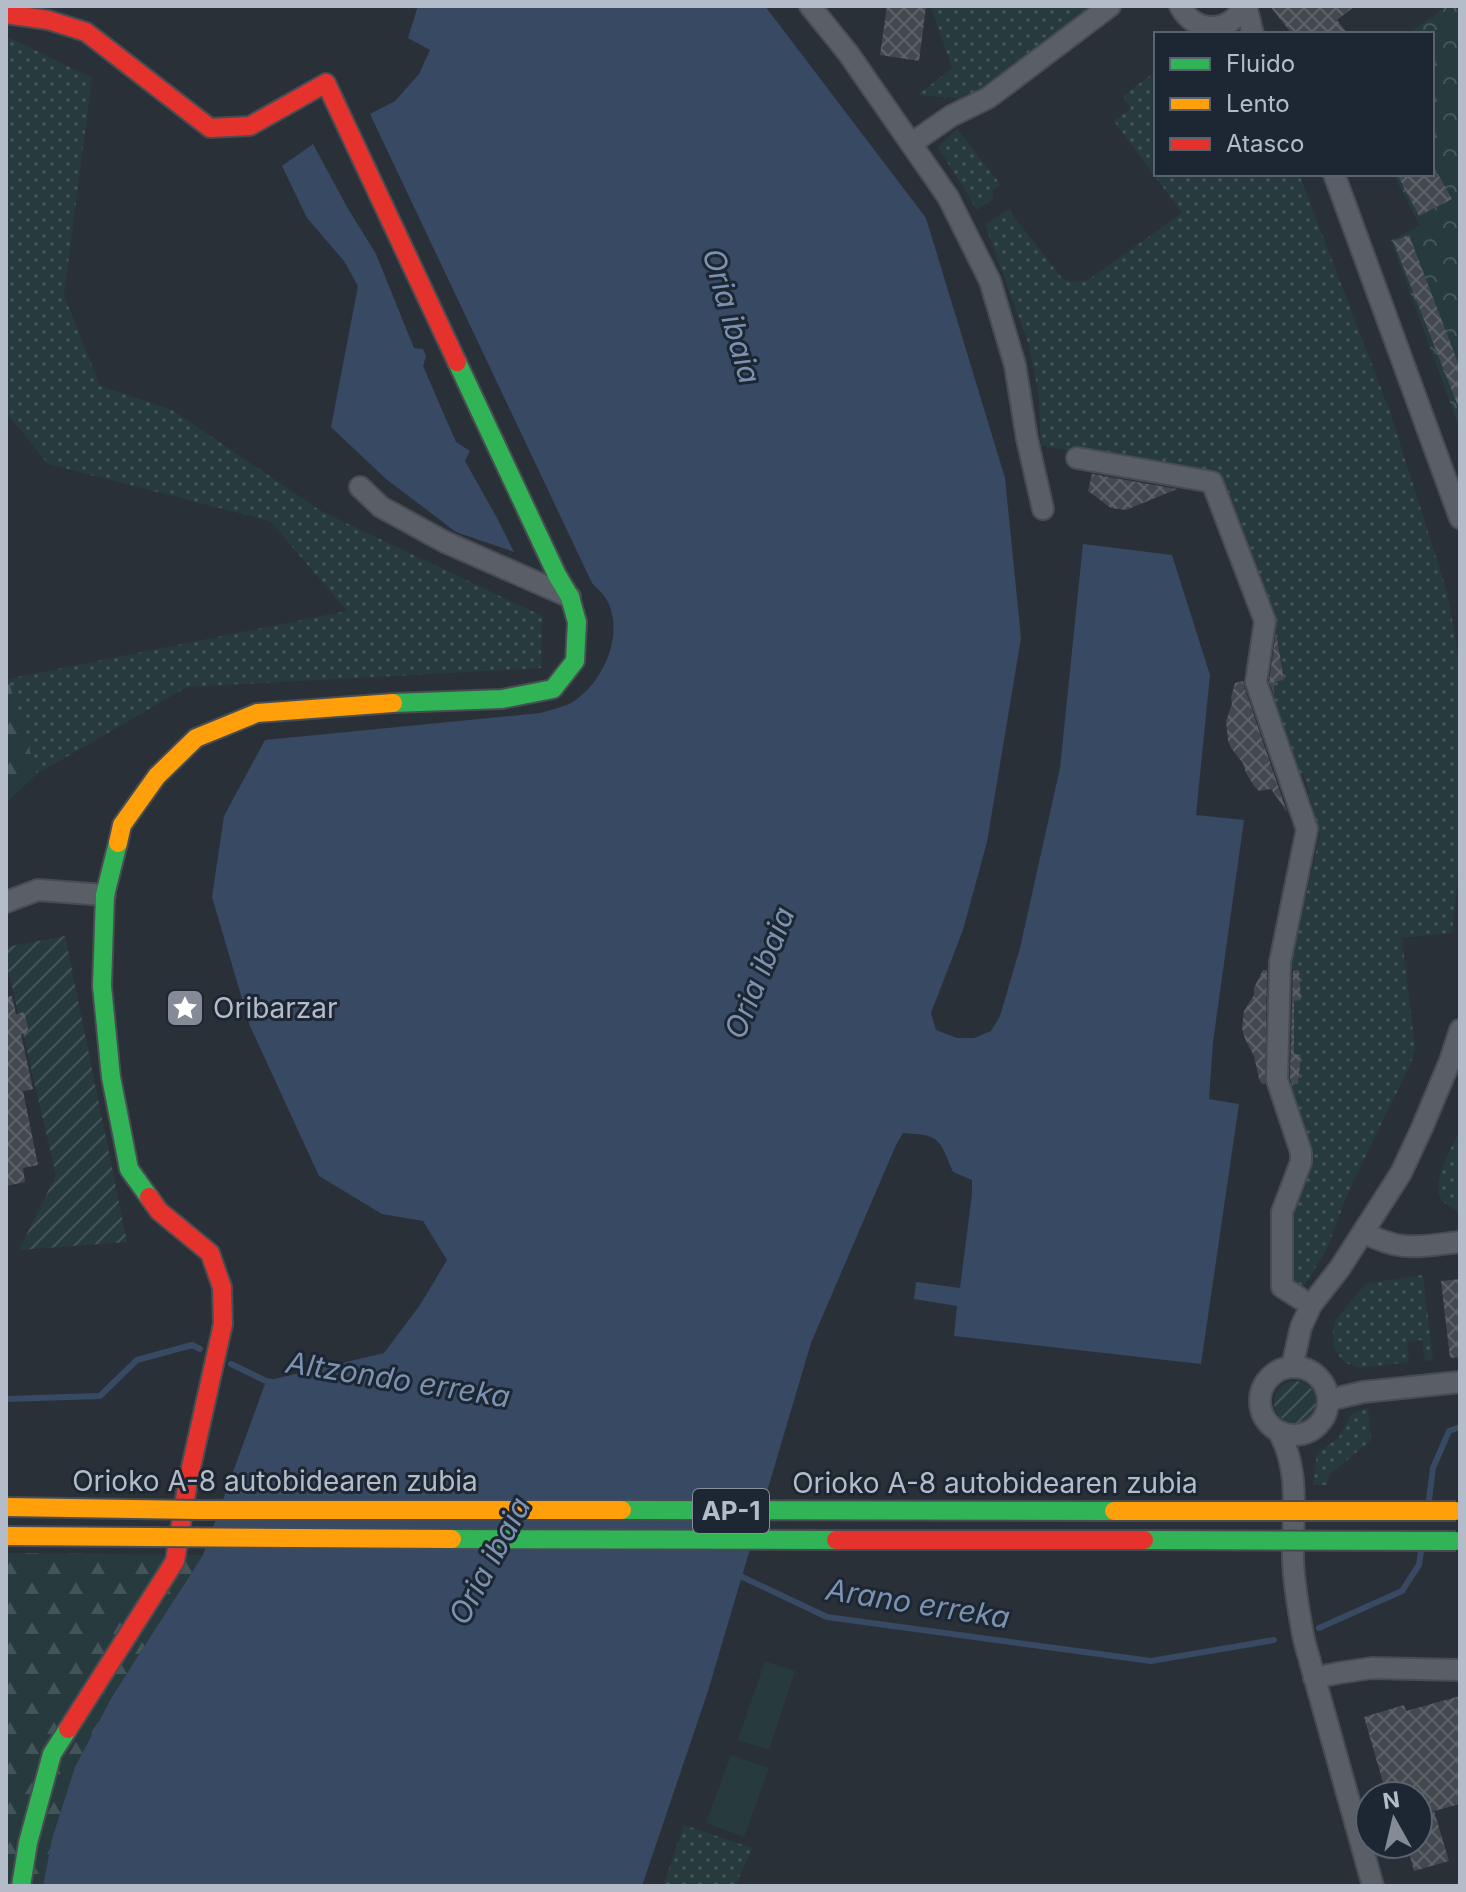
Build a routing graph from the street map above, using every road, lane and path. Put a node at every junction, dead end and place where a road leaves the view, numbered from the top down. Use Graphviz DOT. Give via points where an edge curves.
graph roads {
  1 [pos="810,6"];
  2 [pos="1110,6"];
  3 [pos="1180,6"];
  4 [pos="1245,6"];
  5 [pos="6,14"];
  6 [pos="1226,30"];
  7 [pos="1252,32"];
  8 [pos="912,143"];
  9 [pos="1335,176"];
  10 [pos="1077,458"];
  11 [pos="360,487"];
  12 [pos="1043,509"];
  13 [pos="1460,518"];
  14 [pos="570,597"];
  15 [pos="105,895"];
  16 [pos="6,902"];
  17 [pos="1460,1030"];
  18 [pos="1363,1232"];
  19 [pos="1460,1242"];
  20 [pos="1301,1299"];
  21 [pos="1299,1368"];
  22 [pos="1460,1382"];
  23 [pos="1329,1400"];
  24 [pos="1279,1432"];
  25 [pos="1310,1432"];
  26 [pos="1294,1476"];
  27 [pos="6,1507"];
  28 [pos="1456,1511"];
  29 [pos="6,1536"];
  30 [pos="1456,1541"];
  31 [pos="1460,1670"];
  32 [pos="1314,1678"];
  33 [pos="21,1886"];
  34 [pos="1373,1886"];
  1 -- 8 [label="street"];
  2 -- 8 [label="street" via="988,98"];
  3 -- 6 [label="street" via="1193,22"];
  4 -- 6 [label="street"];
  4 -- 7 [label="street"];
  5 -- 14 [label="main road" via="86,32 210,128 250,126 326,83"];
  8 -- 12 [label="street" via="948,197 990,281 1015,365"];
  9 -- 13 [label="street"];
  10 -- 20 [label="street" via="1212,482 1265,621 1256,682 1307,829 1280,962 1277,1080 1301,1152 1282,1212 1282,1287"];
  11 -- 14 [label="street" via="381,507 445,542"];
  14 -- 15 [label="main road" via="577,622 575,661 553,689 502,699 257,713 196,738 157,776 122,825"];
  15 -- 16 [label="street" via="38,890"];
  15 -- 33 [label="main road" via="102,986 111,1077 129,1169 159,1211 210,1253 222,1287 223,1324 175,1561 52,1754"];
  17 -- 18 [label="street" via="1401,1173"];
  18 -- 19 [label="street" via="1407,1248"];
  18 -- 21 [label="street" via="1311,1305 1301,1327"];
  21 -- 23 [label="street" via="1318,1376"];
  21 -- 24 [label="street" via="1273,1374 1262,1390 1261,1410"];
  22 -- 23 [label="street"];
  23 -- 25 [label="street" via="1327,1413"];
  24 -- 25 [label="street"];
  24 -- 26 [label="street"];
  25 -- 26 [label="street"];
  26 -- 32 [label="street" via="1296,1601"];
  27 -- 28 [label="main road, Orioko A-8 autobidearen zubia / AP-1, bridge"];
  29 -- 30 [label="main road, Orioko A-8 autobidearen zubia / AP-1, bridge"];
  31 -- 32 [label="street" via="1372,1668"];
  32 -- 34 [label="street"];
}
